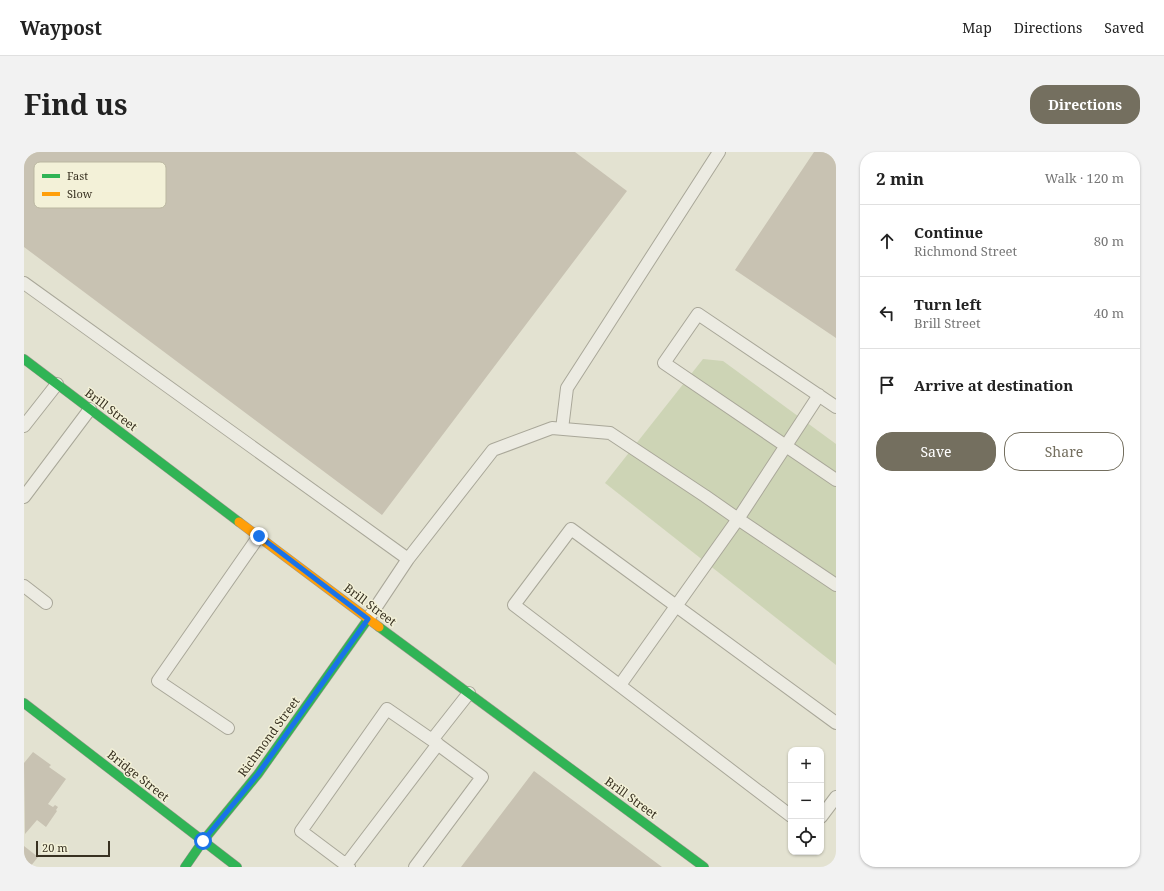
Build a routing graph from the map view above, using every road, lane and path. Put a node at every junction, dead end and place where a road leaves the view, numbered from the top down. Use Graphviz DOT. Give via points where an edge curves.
graph roads {
  1 [pos="718,152"];
  2 [pos="24,283"];
  3 [pos="24,359"];
  4 [pos="57,384"];
  5 [pos="819,395"];
  6 [pos="836,407"];
  7 [pos="90,409"];
  8 [pos="24,426"];
  9 [pos="562,429"];
  10 [pos="786,446"];
  11 [pos="836,480"];
  12 [pos="24,497"];
  13 [pos="738,520"];
  14 [pos="259,536"];
  15 [pos="408,559"];
  16 [pos="836,585"];
  17 [pos="24,586"];
  18 [pos="46,603"];
  19 [pos="677,606"];
  20 [pos="368,619"];
  21 [pos="620,685"];
  22 [pos="469,693"];
  23 [pos="24,704"];
  24 [pos="836,723"];
  25 [pos="228,728"];
  26 [pos="435,742"];
  27 [pos="836,797"];
  28 [pos="824,813"];
  29 [pos="788,814"];
  30 [pos="203,841"];
  31 [pos="348,866"];
  32 [pos="185,867"];
  33 [pos="237,867"];
  34 [pos="415,867"];
  35 [pos="704,867"];
  1 -- 9 [label="lane" via="567,388"];
  2 -- 15 [label="lane"];
  3 -- 4 [label="street, Brill Street"];
  4 -- 7 [label="street, Brill Street"];
  4 -- 8 [label="lane"];
  5 -- 6 [label="lane"];
  5 -- 10 [label="lane"];
  5 -- 10 [label="lane" via="698,314 664,363"];
  7 -- 12 [label="lane"];
  7 -- 14 [label="street, Brill Street"];
  9 -- 13 [label="lane" via="610,433"];
  9 -- 15 [label="lane" via="552,428 493,450"];
  10 -- 11 [label="lane"];
  10 -- 13 [label="lane"];
  13 -- 16 [label="lane"];
  13 -- 19 [label="lane"];
  14 -- 20 [label="street, Brill Street"];
  14 -- 25 [label="lane" via="158,681"];
  15 -- 20 [label="lane"];
  17 -- 18 [label="lane"];
  19 -- 21 [label="lane"];
  19 -- 21 [label="lane" via="571,529 514,605"];
  19 -- 24 [label="lane"];
  20 -- 22 [label="street, Brill Street"];
  20 -- 30 [label="street, Richmond Street" via="258,774"];
  21 -- 29 [label="lane"];
  22 -- 26 [label="lane"];
  22 -- 35 [label="street, Brill Street"];
  23 -- 30 [label="street, Bridge Street"];
  26 -- 31 [label="lane"];
  26 -- 31 [label="lane" via="387,709 301,831"];
  26 -- 34 [label="lane" via="482,777"];
  27 -- 28 [label="lane"];
  30 -- 32 [label="street, Richmond Street"];
  30 -- 33 [label="street, Bridge Street"];
}
